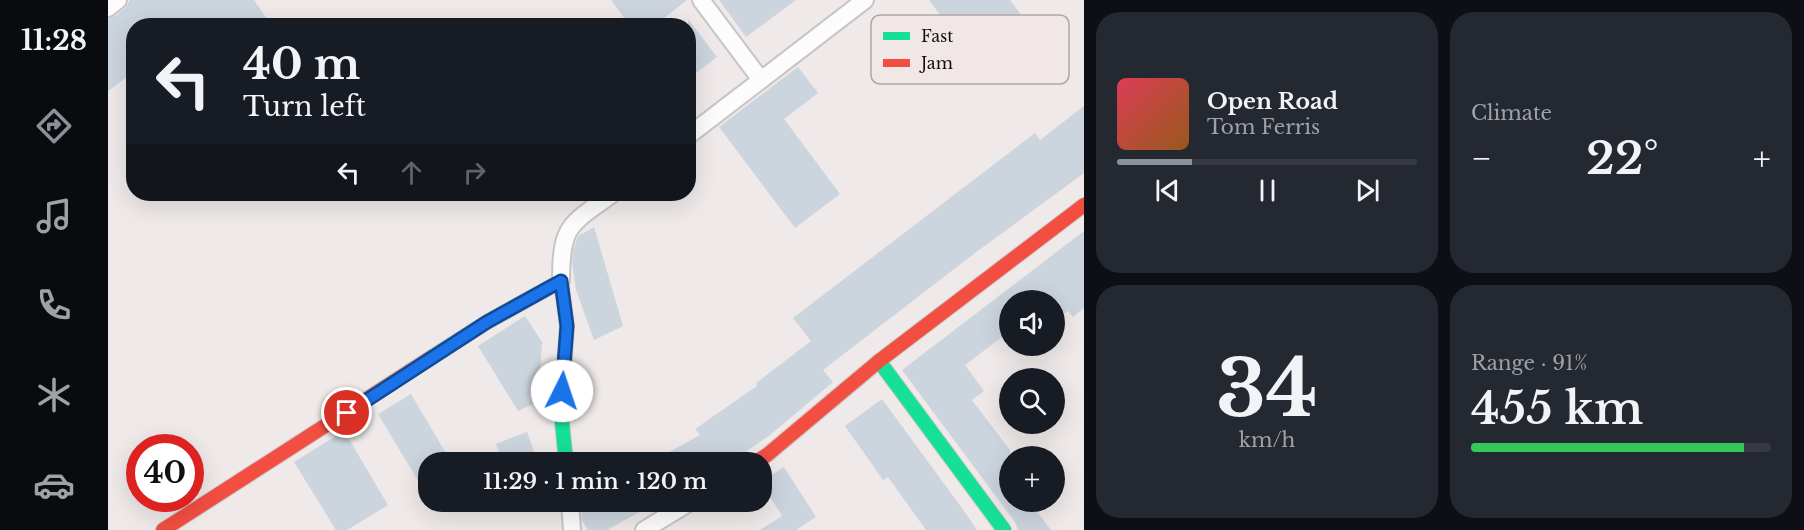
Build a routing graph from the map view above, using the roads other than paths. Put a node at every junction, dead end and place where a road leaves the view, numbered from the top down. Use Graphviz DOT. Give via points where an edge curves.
graph roads {
  1 [pos="118,0"];
  2 [pos="701,0"];
  3 [pos="865,0"];
  4 [pos="108,8"];
  5 [pos="761,81"];
  6 [pos="696,130"];
  7 [pos="603,201"];
  8 [pos="1084,205"];
  9 [pos="561,281"];
  10 [pos="879,361"];
  11 [pos="565,452"];
  12 [pos="771,452"];
  13 [pos="571,512"];
  14 [pos="674,512"];
  15 [pos="163,530"];
  16 [pos="572,530"];
  17 [pos="644,530"];
  18 [pos="1004,530"];
  1 -- 4 [label="street"];
  2 -- 5 [label="street"];
  3 -- 5 [label="street"];
  5 -- 6 [label="street"];
  7 -- 9 [label="street" via="572,224 565,237"];
  8 -- 10 [label="street"];
  9 -- 11 [label="street" via="567,326 561,412"];
  9 -- 15 [label="street" via="487,322"];
  10 -- 12 [label="street"];
  10 -- 18 [label="street"];
  13 -- 16 [label="street"];
  14 -- 17 [label="street"];
}
